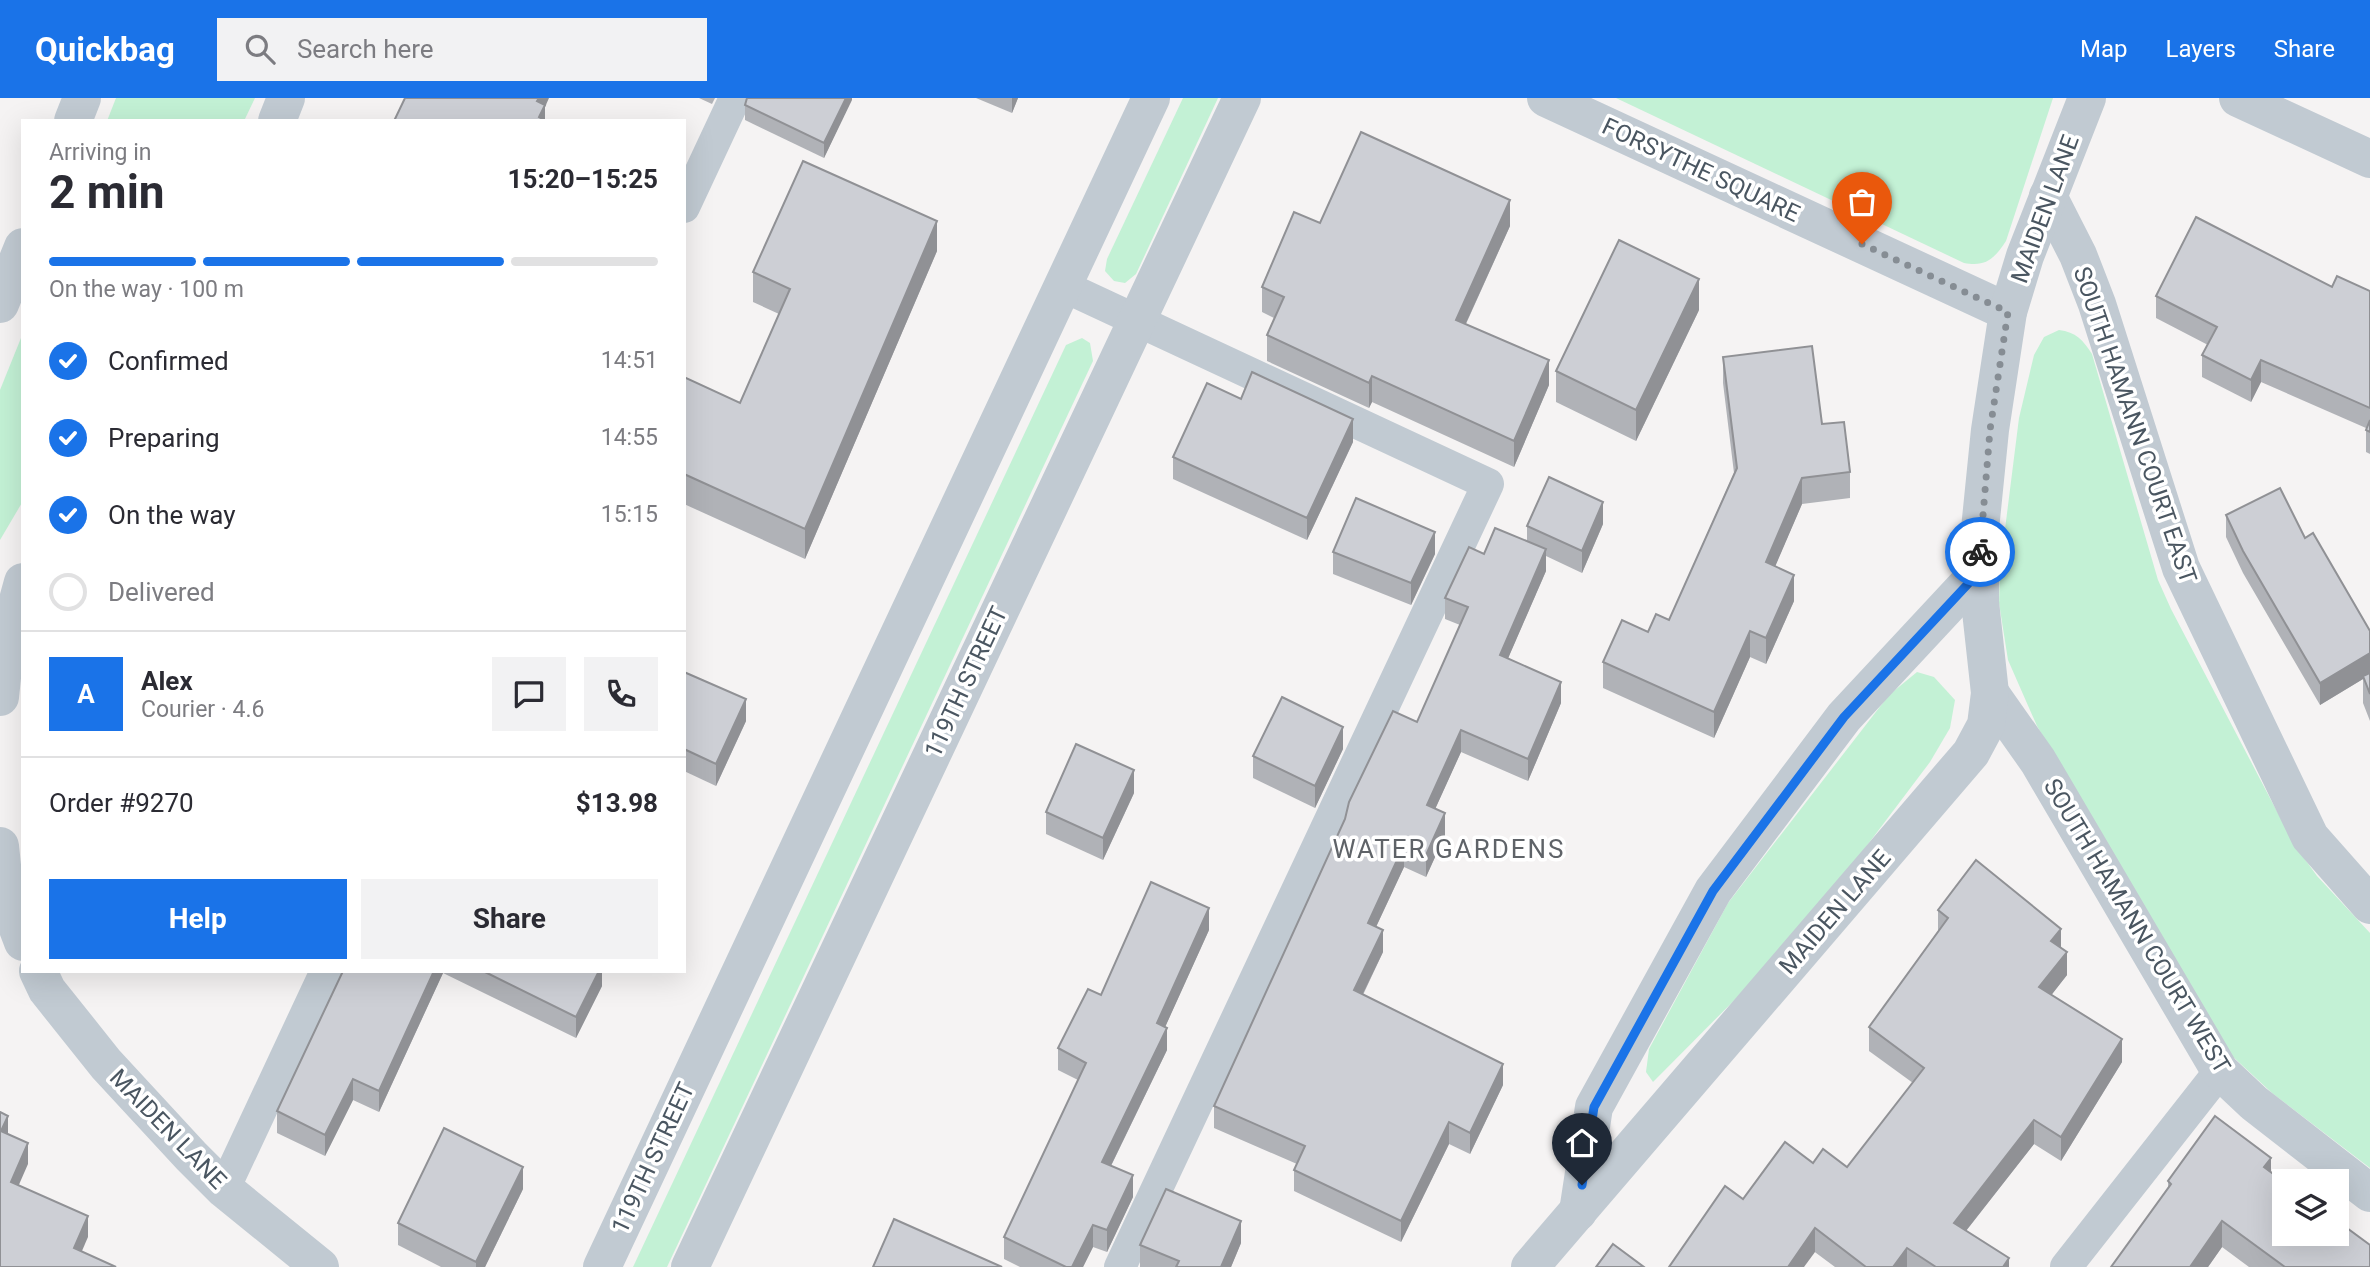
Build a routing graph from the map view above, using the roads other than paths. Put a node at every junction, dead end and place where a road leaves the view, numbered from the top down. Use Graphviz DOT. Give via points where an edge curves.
graph roads {
  1 [pos="82,98"];
  2 [pos="286,98"];
  3 [pos="735,98"];
  4 [pos="1151,98"];
  5 [pos="1242,98"];
  6 [pos="1546,98"];
  7 [pos="2087,98"];
  8 [pos="2238,98"];
  9 [pos="74,119"];
  10 [pos="278,119"];
  11 [pos="2370,159"];
  12 [pos="2048,196"];
  13 [pos="686,203"];
  14 [pos="21,252"];
  15 [pos="1063,286"];
  16 [pos="0,304"];
  17 [pos="2008,312"];
  18 [pos="1137,321"];
  19 [pos="1980,571"];
  20 [pos="21,591"];
  21 [pos="2,674"];
  22 [pos="1990,693"];
  23 [pos="0,846"];
  24 [pos="2370,905"];
  25 [pos="21,937"];
  26 [pos="39,973"];
  27 [pos="326,973"];
  28 [pos="2220,1071"];
  29 [pos="224,1189"];
  30 [pos="2370,1193"];
  31 [pos="1578,1212"];
  32 [pos="320,1267"];
  33 [pos="602,1267"];
  34 [pos="690,1267"];
  35 [pos="1120,1267"];
  36 [pos="1530,1267"];
  37 [pos="2066,1267"];
  1 -- 9 [label="street"];
  2 -- 10 [label="street"];
  3 -- 13 [label="lane"];
  4 -- 15 [label="street, 119TH STREET"];
  5 -- 18 [label="street, 119TH STREET"];
  6 -- 17 [label="street, FORSYTHE SQUARE"];
  7 -- 12 [label="street, MAIDEN LANE"];
  8 -- 11 [label="street"];
  12 -- 17 [label="street, MAIDEN LANE"];
  12 -- 24 [label="street, SOUTH HAMANN COURT EAST" via="2097,304 2181,568 2310,837"];
  14 -- 16 [label="street"];
  15 -- 18 [label="lane"];
  15 -- 33 [label="street, 119TH STREET"];
  17 -- 19 [label="street, MAIDEN LANE" via="1990,430"];
  18 -- 34 [label="street, 119TH STREET"];
  18 -- 35 [label="lane" via="1488,484"];
  19 -- 22 [label="street, MAIDEN LANE"];
  19 -- 31 [label="street" via="1844,717 1713,891 1594,1107"];
  20 -- 21 [label="street"];
  22 -- 28 [label="street, SOUTH HAMANN COURT WEST" via="2038,761"];
  22 -- 31 [label="street, MAIDEN LANE" via="1986,725 1971,753"];
  23 -- 25 [label="street" via="5,895"];
  26 -- 29 [label="street, MAIDEN LANE" via="47,990 106,1064"];
  27 -- 29 [label="lane"];
  28 -- 30 [label="street, SOUTH HAMANN COURT WEST"];
  28 -- 37 [label="lane"];
  29 -- 32 [label="street, MAIDEN LANE"];
  31 -- 36 [label="street, MAIDEN LANE"];
}
